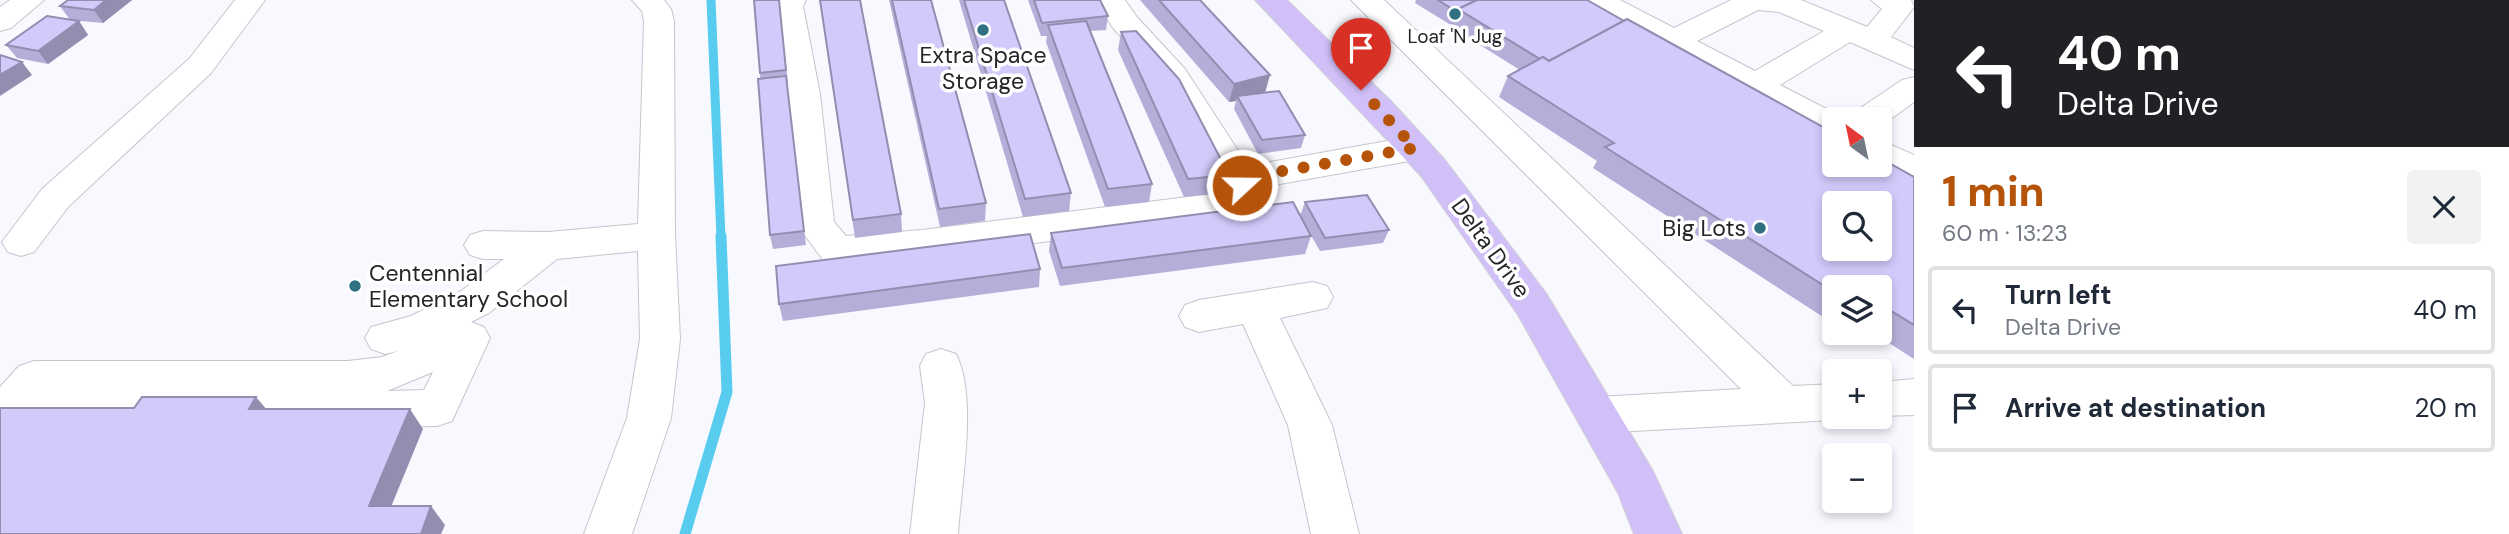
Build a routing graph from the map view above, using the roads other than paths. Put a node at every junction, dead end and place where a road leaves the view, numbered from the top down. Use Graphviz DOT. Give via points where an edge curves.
graph roads {
  1 [pos="29,0"];
  2 [pos="250,0"];
  3 [pos="791,0"];
  4 [pos="1110,0"];
  5 [pos="1270,0"];
  6 [pos="1366,0"];
  7 [pos="1886,0"];
  8 [pos="1604,1"];
  9 [pos="645,3"];
  10 [pos="0,22"];
  11 [pos="1860,35"];
  12 [pos="1673,41"];
  13 [pos="1914,60"];
  14 [pos="1756,85"];
  15 [pos="1914,87"];
  16 [pos="1885,107"];
  17 [pos="1822,121"];
  18 [pos="1415,148"];
  19 [pos="1892,158"];
  20 [pos="1914,170"];
  21 [pos="1242,185"];
  22 [pos="656,236"];
  23 [pos="21,242"];
  24 [pos="483,245"];
  25 [pos="548,246"];
  26 [pos="1313,297"];
  27 [pos="1256,309"];
  28 [pos="1199,316"];
  29 [pos="386,338"];
  30 [pos="941,366"];
  31 [pos="1914,397"];
  32 [pos="1892,398"];
  33 [pos="1822,403"];
  34 [pos="1784,405"];
  35 [pos="437,408"];
  36 [pos="1597,415"];
  37 [pos="608,534"];
  38 [pos="934,534"];
  39 [pos="1335,534"];
  40 [pos="1658,534"];
  1 -- 10 [label="street"];
  2 -- 23 [label="street" via="200,66 55,198"];
  3 -- 21 [label="street" via="788,6 804,94 816,225 837,251 1232,204"];
  4 -- 21 [label="street" via="1174,76"];
  5 -- 18 [label="main road, Delta Drive"];
  6 -- 34 [label="street"];
  7 -- 11 [label="street" via="1900,6"];
  8 -- 12 [label="street"];
  9 -- 22 [label="street" via="659,21"];
  11 -- 12 [label="street" via="1785,4 1754,0"];
  11 -- 13 [label="street"];
  11 -- 14 [label="street"];
  12 -- 14 [label="street"];
  14 -- 17 [label="street"];
  15 -- 16 [label="street"];
  18 -- 21 [label="street" via="1260,175"];
  18 -- 36 [label="main road, Delta Drive" via="1532,304"];
  19 -- 20 [label="street"];
  22 -- 25 [label="street"];
  22 -- 37 [label="street" via="660,339 649,418"];
  24 -- 25 [label="street"];
  25 -- 29 [label="street" via="475,302 421,329"];
  26 -- 27 [label="street"];
  27 -- 28 [label="street"];
  27 -- 39 [label="street" via="1310,425"];
  30 -- 38 [label="street" via="946,403"];
  31 -- 32 [label="street"];
  33 -- 34 [label="street"];
  34 -- 36 [label="street"];
  35 -- 35 [label="street" via="470,338 386,374 348,378 34,378 3,414"];
  36 -- 40 [label="main road, Delta Drive" via="1637,485"];
}
